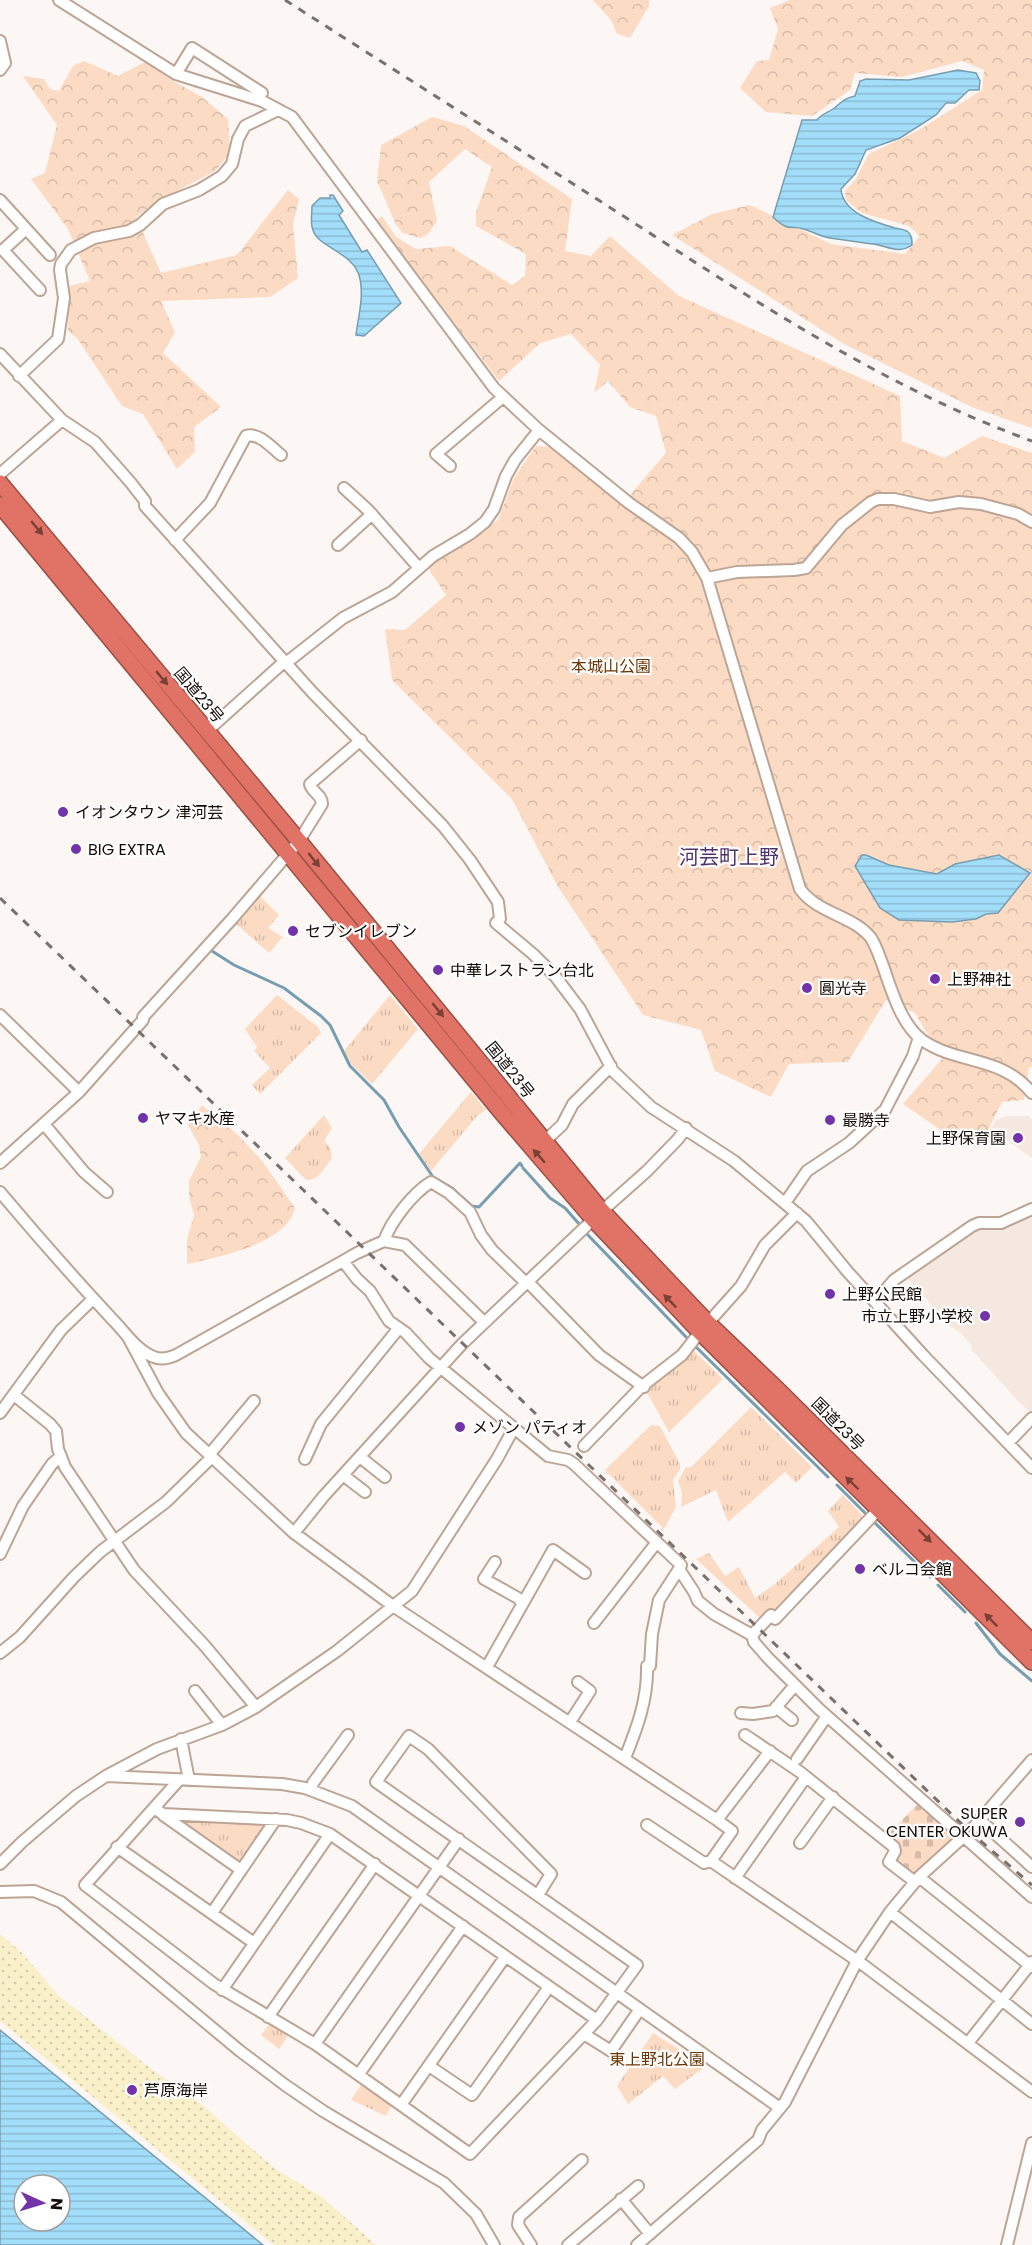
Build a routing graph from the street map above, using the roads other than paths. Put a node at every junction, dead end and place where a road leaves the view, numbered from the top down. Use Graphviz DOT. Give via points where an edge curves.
graph roads {
  1 [pos="59,0"];
  2 [pos="0,41"];
  3 [pos="0,70"];
  4 [pos="176,74"];
  5 [pos="262,93"];
  6 [pos="278,110"];
  7 [pos="0,200"];
  8 [pos="26,229"];
  9 [pos="50,255"];
  10 [pos="40,290"];
  11 [pos="0,354"];
  12 [pos="19,376"];
  13 [pos="503,397"];
  14 [pos="62,420"];
  15 [pos="539,430"];
  16 [pos="282,455"];
  17 [pos="450,466"];
  18 [pos="0,474"];
  19 [pos="0,483"];
  20 [pos="344,488"];
  21 [pos="0,505"];
  22 [pos="372,513"];
  23 [pos="1032,522"];
  24 [pos="175,540"];
  25 [pos="338,545"];
  26 [pos="419,568"];
  27 [pos="707,579"];
  28 [pos="286,662"];
  29 [pos="206,732"];
  30 [pos="361,740"];
  31 [pos="299,841"];
  32 [pos="288,854"];
  33 [pos="0,1015"];
  34 [pos="919,1037"];
  35 [pos="611,1066"];
  36 [pos="79,1092"];
  37 [pos="1032,1093"];
  38 [pos="44,1124"];
  39 [pos="686,1128"];
  40 [pos="545,1142"];
  41 [pos="0,1163"];
  42 [pos="0,1192"];
  43 [pos="107,1192"];
  44 [pos="785,1203"];
  45 [pos="1032,1209"];
  46 [pos="797,1213"];
  47 [pos="598,1215"];
  48 [pos="384,1241"];
  49 [pos="344,1261"];
  50 [pos="526,1282"];
  51 [pos="93,1299"];
  52 [pos="875,1302"];
  53 [pos="484,1322"];
  54 [pos="399,1328"];
  55 [pos="704,1328"];
  56 [pos="128,1337"];
  57 [pos="440,1369"];
  58 [pos="644,1387"];
  59 [pos="15,1395"];
  60 [pos="254,1401"];
  61 [pos="0,1413"];
  62 [pos="1032,1418"];
  63 [pos="514,1428"];
  64 [pos="1008,1443"];
  65 [pos="584,1446"];
  66 [pos="61,1456"];
  67 [pos="211,1456"];
  68 [pos="360,1457"];
  69 [pos="306,1460"];
  70 [pos="1032,1468"];
  71 [pos="344,1475"];
  72 [pos="385,1477"];
  73 [pos="365,1492"];
  74 [pos="879,1509"];
  75 [pos="294,1533"];
  76 [pos="116,1540"];
  77 [pos="657,1542"];
  78 [pos="0,1554"];
  79 [pos="495,1562"];
  80 [pos="679,1569"];
  81 [pos="585,1573"];
  82 [pos="522,1603"];
  83 [pos="393,1606"];
  84 [pos="594,1623"];
  85 [pos="752,1635"];
  86 [pos="1032,1642"];
  87 [pos="0,1653"];
  88 [pos="1032,1662"];
  89 [pos="487,1667"];
  90 [pos="578,1682"];
  91 [pos="795,1685"];
  92 [pos="195,1691"];
  93 [pos="256,1707"];
  94 [pos="777,1707"];
  95 [pos="741,1713"];
  96 [pos="827,1716"];
  97 [pos="792,1720"];
  98 [pos="570,1722"];
  99 [pos="222,1725"];
  100 [pos="348,1735"];
  101 [pos="745,1735"];
  102 [pos="181,1739"];
  103 [pos="770,1751"];
  104 [pos="625,1758"];
  105 [pos="797,1759"];
  106 [pos="1032,1760"];
  107 [pos="106,1776"];
  108 [pos="806,1776"];
  109 [pos="184,1780"];
  110 [pos="311,1791"];
  111 [pos="832,1797"];
  112 [pos="158,1811"];
  113 [pos="276,1819"];
  114 [pos="717,1820"];
  115 [pos="980,1820"];
  116 [pos="647,1825"];
  117 [pos="330,1834"];
  118 [pos="963,1838"];
  119 [pos="459,1839"];
  120 [pos="800,1843"];
  121 [pos="117,1847"];
  122 [pos="711,1861"];
  123 [pos="0,1864"];
  124 [pos="375,1864"];
  125 [pos="439,1868"];
  126 [pos="1032,1868"];
  127 [pos="241,1870"];
  128 [pos="735,1878"];
  129 [pos="917,1880"];
  130 [pos="0,1892"];
  131 [pos="538,1895"];
  132 [pos="420,1896"];
  133 [pos="1032,1897"];
  134 [pos="890,1912"];
  135 [pos="212,1913"];
  136 [pos="463,1926"];
  137 [pos="254,1943"];
  138 [pos="505,1957"];
  139 [pos="857,1961"];
  140 [pos="1031,1964"];
  141 [pos="549,1986"];
  142 [pos="222,1989"];
  143 [pos="617,1993"];
  144 [pos="1001,2000"];
  145 [pos="640,2009"];
  146 [pos="268,2017"];
  147 [pos="597,2020"];
  148 [pos="1032,2024"];
  149 [pos="584,2034"];
  150 [pos="968,2043"];
  151 [pos="315,2044"];
  152 [pos="429,2066"];
  153 [pos="359,2074"];
  154 [pos="1032,2092"];
  155 [pos="401,2105"];
  156 [pos="780,2108"];
  157 [pos="1032,2143"];
  158 [pos="582,2160"];
  159 [pos="638,2186"];
  160 [pos="1020,2193"];
  161 [pos="1032,2197"];
  162 [pos="621,2199"];
  163 [pos="650,2234"];
  164 [pos="494,2245"];
  165 [pos="531,2245"];
  166 [pos="568,2245"];
  167 [pos="637,2245"];
  168 [pos="1007,2245"];
  1 -- 4 [label="street"];
  2 -- 3 [label="street" via="5,63"];
  4 -- 5 [label="street" via="192,48"];
  4 -- 6 [label="street"];
  6 -- 12 [label="street" via="245,126 232,164 222,176 163,204 129,231 94,238 71,250 60,270 64,298 58,339"];
  6 -- 13 [label="street" via="292,117"];
  7 -- 8 [label="street"];
  8 -- 9 [label="street"];
  8 -- 10 [label="street" via="3,250"];
  11 -- 12 [label="street"];
  12 -- 14 [label="street"];
  13 -- 15 [label="street"];
  13 -- 17 [label="street" via="436,454"];
  14 -- 18 [label="street"];
  14 -- 24 [label="street" via="95,442"];
  15 -- 26 [label="street" via="514,460 488,519"];
  15 -- 27 [label="street" via="679,538 698,560"];
  16 -- 24 [label="street" via="257,436 246,435 210,503"];
  19 -- 29 [label="highway, 国道23号, one-way"];
  20 -- 22 [label="street"];
  21 -- 32 [label="highway, 国道23号"];
  22 -- 25 [label="street"];
  22 -- 26 [label="street"];
  23 -- 27 [label="street" via="981,504 959,502 930,507 878,499 842,525 806,568 737,572"];
  24 -- 28 [label="street"];
  26 -- 28 [label="street" via="387,595 343,618"];
  27 -- 34 [label="street" via="800,890 812,903 859,927 872,939 899,1008"];
  28 -- 29 [label="street"];
  28 -- 30 [label="street"];
  29 -- 31 [label="highway, 国道23号"];
  30 -- 31 [label="street" via="310,784 322,804"];
  30 -- 35 [label="street" via="471,860 499,905 500,919 496,923 555,976 580,1009"];
  31 -- 32 [label="street"];
  31 -- 40 [label="highway, 国道23号, one-way"];
  32 -- 36 [label="street"];
  47 -- 32 [label="highway, 国道23号, one-way" via="495,1104"];
  33 -- 36 [label="street"];
  34 -- 37 [label="street" via="945,1052 1003,1069 1021,1080"];
  34 -- 44 [label="street" via="885,1110 849,1143 807,1171"];
  35 -- 39 [label="street" via="651,1107"];
  35 -- 40 [label="street" via="573,1104 562,1125"];
  36 -- 38 [label="street"];
  38 -- 41 [label="street"];
  38 -- 43 [label="street" via="84,1172"];
  39 -- 44 [label="street"];
  39 -- 47 [label="street" via="659,1159"];
  40 -- 47 [label="highway, 国道23号"];
  42 -- 51 [label="street"];
  44 -- 46 [label="street"];
  45 -- 52 [label="street" via="1001,1223 972,1226 894,1280"];
  46 -- 52 [label="street"];
  46 -- 55 [label="street" via="765,1245 741,1286"];
  47 -- 50 [label="street"];
  47 -- 55 [label="highway, 国道23号"];
  48 -- 49 [label="street"];
  48 -- 50 [label="street" via="406,1206 431,1182 470,1212 492,1250"];
  48 -- 53 [label="street" via="405,1245"];
  49 -- 54 [label="street" via="389,1321"];
  49 -- 56 [label="street" via="169,1358 154,1358"];
  50 -- 53 [label="street"];
  50 -- 58 [label="street" via="598,1355"];
  51 -- 56 [label="street"];
  51 -- 59 [label="street" via="61,1330"];
  52 -- 64 [label="street"];
  53 -- 57 [label="street"];
  54 -- 57 [label="street"];
  54 -- 69 [label="street" via="321,1424"];
  55 -- 58 [label="street" via="682,1355"];
  74 -- 55 [label="highway, 国道23号, one-way"];
  55 -- 86 [label="highway, 国道23号, one-way" via="777,1389"];
  56 -- 67 [label="street" via="175,1419"];
  57 -- 63 [label="street"];
  57 -- 68 [label="street"];
  58 -- 65 [label="street"];
  59 -- 61 [label="street"];
  59 -- 66 [label="street" via="56,1431"];
  60 -- 67 [label="street"];
  62 -- 64 [label="street"];
  63 -- 77 [label="street" via="548,1456 574,1464"];
  63 -- 83 [label="street" via="412,1591"];
  64 -- 70 [label="street"];
  66 -- 76 [label="street"];
  66 -- 78 [label="street" via="23,1506"];
  67 -- 75 [label="street"];
  67 -- 76 [label="street" via="166,1502"];
  68 -- 71 [label="street"];
  68 -- 72 [label="street"];
  71 -- 73 [label="street"];
  71 -- 75 [label="street"];
  74 -- 85 [label="street" via="775,1619 771,1615"];
  88 -- 74 [label="highway, 国道23号, one-way"];
  75 -- 83 [label="street"];
  76 -- 87 [label="street"];
  76 -- 93 [label="street" via="146,1584"];
  77 -- 80 [label="street" via="681,1564"];
  77 -- 84 [label="street"];
  79 -- 82 [label="street" via="484,1579"];
  80 -- 85 [label="street" via="698,1601"];
  80 -- 104 [label="street" via="659,1600 646,1694"];
  81 -- 82 [label="street" via="553,1550"];
  82 -- 89 [label="street"];
  83 -- 89 [label="street"];
  83 -- 93 [label="street"];
  85 -- 91 [label="street" via="754,1642"];
  89 -- 98 [label="street"];
  90 -- 98 [label="street" via="590,1691"];
  91 -- 94 [label="street"];
  91 -- 96 [label="street"];
  92 -- 99 [label="street"];
  93 -- 99 [label="street"];
  94 -- 95 [label="street" via="759,1714"];
  94 -- 97 [label="street"];
  96 -- 105 [label="street"];
  96 -- 118 [label="street"];
  98 -- 104 [label="street"];
  99 -- 102 [label="street"];
  100 -- 110 [label="street"];
  101 -- 103 [label="street"];
  102 -- 107 [label="street"];
  102 -- 109 [label="street"];
  103 -- 108 [label="street"];
  103 -- 114 [label="street"];
  104 -- 114 [label="street"];
  106 -- 115 [label="street"];
  107 -- 109 [label="street"];
  107 -- 123 [label="street" via="76,1796"];
  108 -- 111 [label="street"];
  108 -- 128 [label="street"];
  109 -- 110 [label="street" via="282,1784"];
  109 -- 112 [label="street"];
  110 -- 125 [label="street" via="352,1806"];
  111 -- 120 [label="street"];
  111 -- 129 [label="street" via="894,1847 889,1862"];
  112 -- 113 [label="street"];
  112 -- 121 [label="street"];
  112 -- 127 [label="street"];
  113 -- 117 [label="street"];
  113 -- 127 [label="street"];
  114 -- 122 [label="street" via="732,1831"];
  115 -- 118 [label="street"];
  115 -- 126 [label="street"];
  116 -- 122 [label="street" via="704,1863"];
  117 -- 124 [label="street"];
  117 -- 137 [label="street"];
  118 -- 129 [label="street"];
  118 -- 133 [label="street"];
  119 -- 125 [label="street"];
  119 -- 131 [label="street"];
  119 -- 131 [label="street" via="376,1782 409,1736 428,1749 551,1874"];
  121 -- 135 [label="street"];
  121 -- 142 [label="street" via="85,1885"];
  122 -- 128 [label="street"];
  124 -- 132 [label="street"];
  124 -- 146 [label="street"];
  125 -- 132 [label="street"];
  125 -- 143 [label="street"];
  127 -- 135 [label="street"];
  128 -- 139 [label="street"];
  129 -- 134 [label="street"];
  129 -- 140 [label="street"];
  130 -- 164 [label="street" via="34,1891 61,1902 285,2085 444,2183 476,2214"];
  131 -- 143 [label="street" via="637,1965"];
  132 -- 136 [label="street"];
  132 -- 151 [label="street"];
  134 -- 139 [label="street"];
  134 -- 144 [label="street"];
  135 -- 137 [label="street"];
  136 -- 138 [label="street"];
  136 -- 153 [label="street"];
  137 -- 142 [label="street"];
  138 -- 141 [label="street"];
  138 -- 152 [label="street"];
  139 -- 150 [label="street"];
  139 -- 156 [label="street"];
  140 -- 144 [label="street"];
  141 -- 147 [label="street"];
  141 -- 152 [label="street" via="472,2095"];
  142 -- 146 [label="street"];
  143 -- 145 [label="street"];
  143 -- 147 [label="street"];
  144 -- 148 [label="street"];
  144 -- 150 [label="street"];
  145 -- 149 [label="street" via="611,2051"];
  145 -- 156 [label="street"];
  146 -- 151 [label="street"];
  147 -- 149 [label="street"];
  149 -- 155 [label="street" via="470,2154"];
  150 -- 154 [label="street"];
  151 -- 153 [label="street"];
  152 -- 155 [label="street"];
  153 -- 155 [label="street"];
  156 -- 163 [label="street" via="758,2140"];
  157 -- 160 [label="street"];
  158 -- 165 [label="street" via="519,2217 518,2225"];
  159 -- 162 [label="street"];
  160 -- 161 [label="street"];
  160 -- 168 [label="street"];
  162 -- 163 [label="street"];
  162 -- 166 [label="street"];
  163 -- 167 [label="street"];
}
